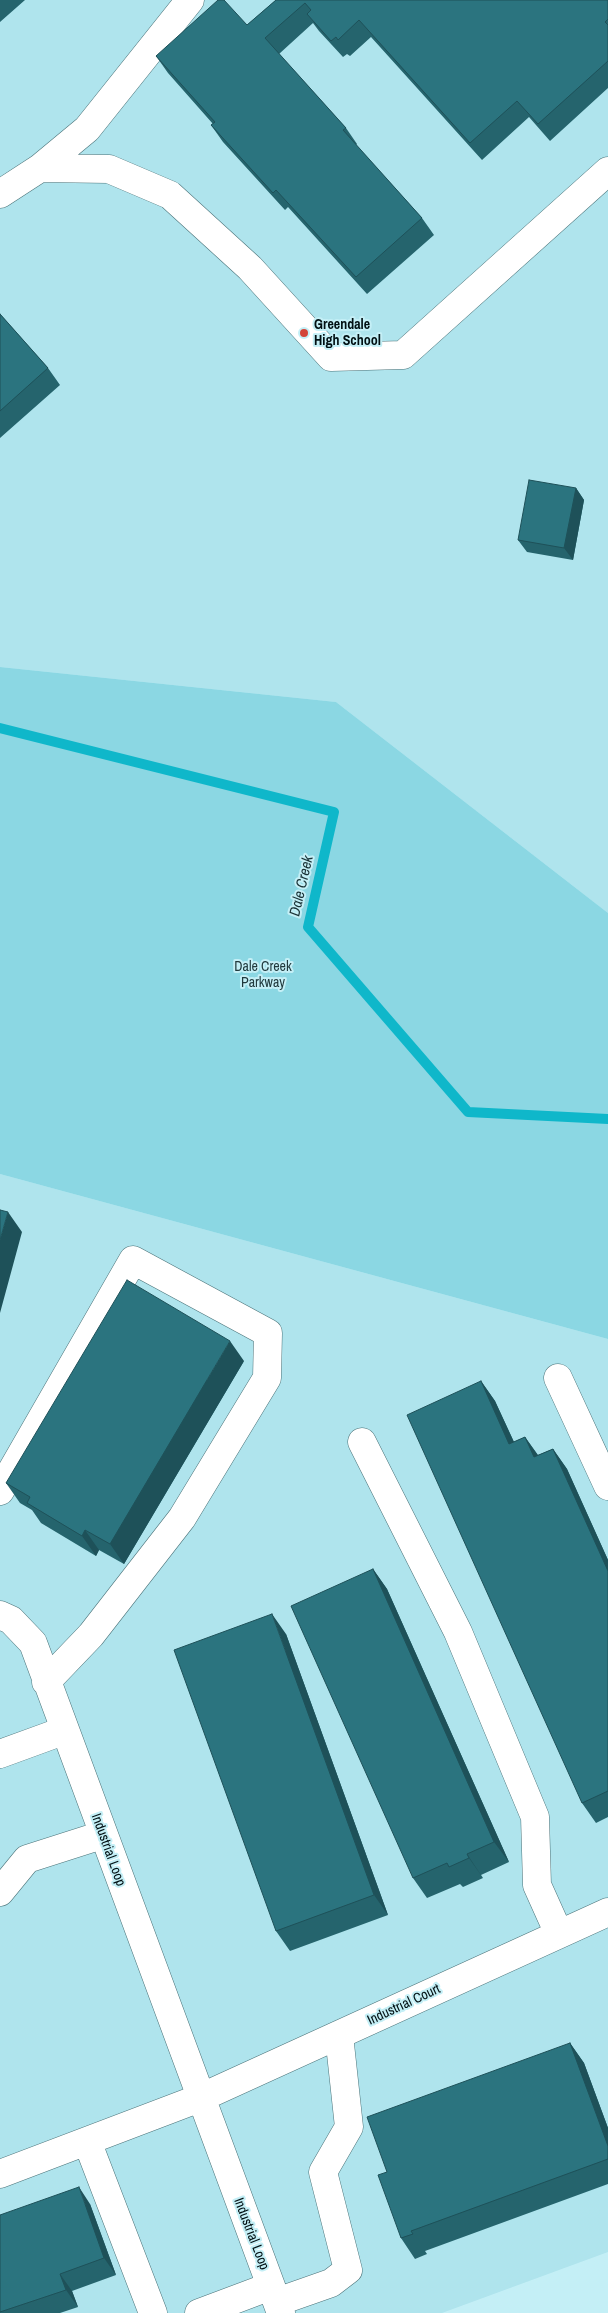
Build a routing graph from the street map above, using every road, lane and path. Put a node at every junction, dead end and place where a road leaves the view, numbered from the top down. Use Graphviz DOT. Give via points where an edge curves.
graph roads {
  1 [pos="190,0"];
  2 [pos="40,168"];
  3 [pos="608,171"];
  4 [pos="0,194"];
  5 [pos="558,1378"];
  6 [pos="362,1442"];
  7 [pos="608,1486"];
  8 [pos="0,1491"];
  9 [pos="0,1615"];
  10 [pos="46,1682"];
  11 [pos="64,1731"];
  12 [pos="0,1754"];
  13 [pos="102,1835"];
  14 [pos="0,1892"];
  15 [pos="608,1912"];
  16 [pos="559,1934"];
  17 [pos="339,2035"];
  18 [pos="200,2098"];
  19 [pos="87,2141"];
  20 [pos="0,2174"];
  21 [pos="276,2300"];
  22 [pos="153,2313"];
  23 [pos="199,2313"];
  1 -- 2 [label="street" via="87,129"];
  2 -- 3 [label="street" via="109,169 170,195 250,268 331,357 403,355"];
  2 -- 4 [label="street"];
  5 -- 7 [label="street"];
  6 -- 16 [label="street" via="458,1632 535,1817 536,1885"];
  8 -- 10 [label="street" via="133,1260 268,1334 267,1378 182,1518 91,1635"];
  9 -- 10 [label="street, Industrial Loop" via="11,1620 33,1643"];
  10 -- 11 [label="street, Industrial Loop"];
  11 -- 12 [label="street"];
  11 -- 13 [label="street, Industrial Loop"];
  13 -- 14 [label="street" via="28,1859"];
  13 -- 18 [label="street, Industrial Loop"];
  15 -- 16 [label="street, Industrial Court"];
  16 -- 17 [label="street, Industrial Court"];
  17 -- 18 [label="street, Industrial Court"];
  17 -- 21 [label="street" via="349,2127 323,2172 348,2270 331,2283"];
  18 -- 19 [label="street"];
  18 -- 21 [label="street, Industrial Loop"];
  19 -- 20 [label="street"];
  19 -- 22 [label="street"];
  21 -- 23 [label="street"];
}
